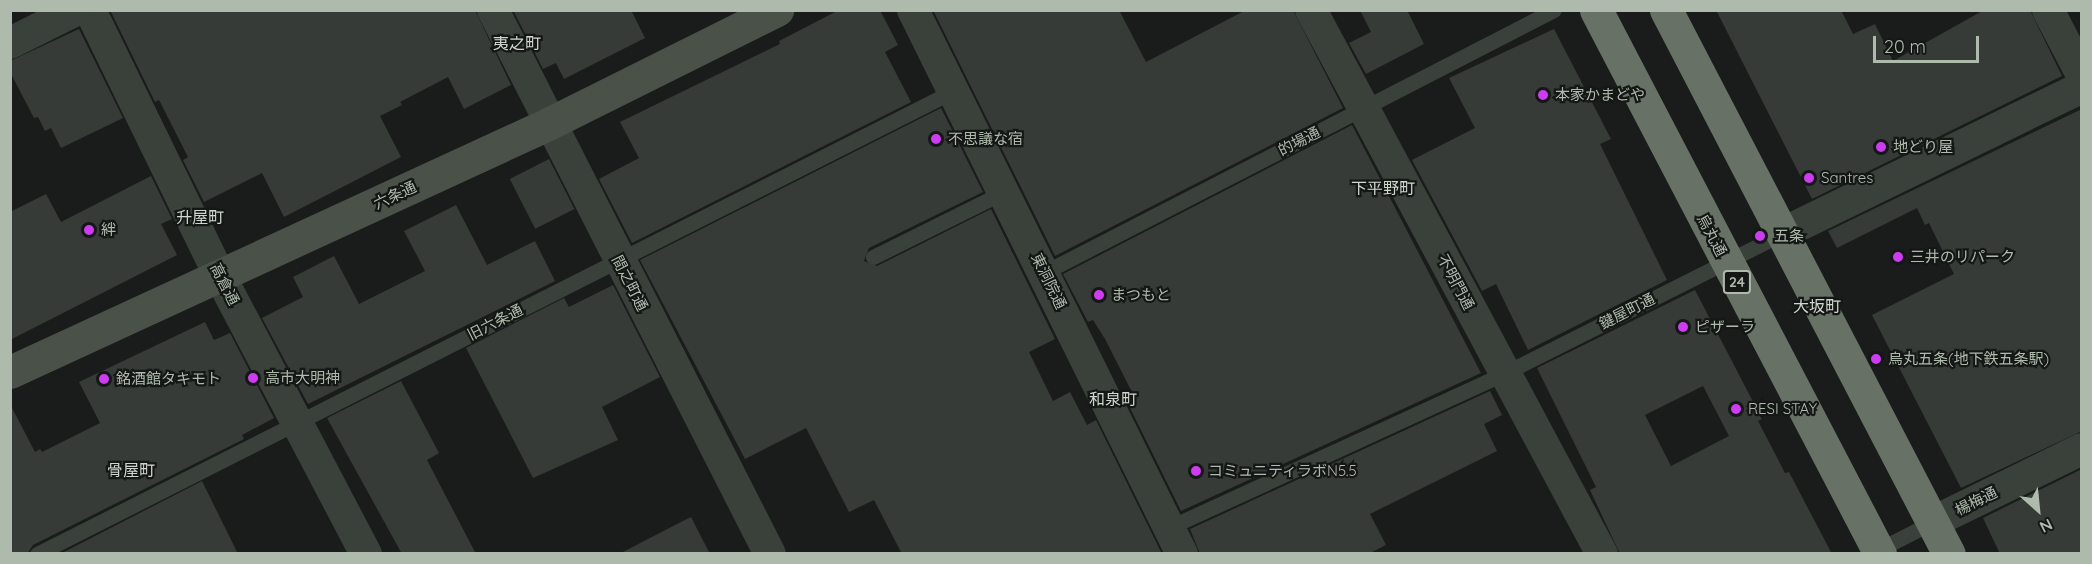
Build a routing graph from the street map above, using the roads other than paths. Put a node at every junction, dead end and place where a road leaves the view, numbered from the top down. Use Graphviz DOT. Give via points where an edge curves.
graph roads {
  1 [pos="76,10"];
  2 [pos="90,10"];
  3 [pos="494,10"];
  4 [pos="777,10"];
  5 [pos="913,10"];
  6 [pos="1311,10"];
  7 [pos="1554,10"];
  8 [pos="1596,10"];
  9 [pos="1666,10"];
  10 [pos="2048,10"];
  11 [pos="10,43"];
  12 [pos="2082,75"];
  13 [pos="2082,87"];
  14 [pos="953,91"];
  15 [pos="1362,109"];
  16 [pos="550,123"];
  17 [pos="1004,192"];
  18 [pos="1783,233"];
  19 [pos="873,257"];
  20 [pos="618,260"];
  21 [pos="1726,261"];
  22 [pos="1045,272"];
  23 [pos="220,276"];
  24 [pos="10,372"];
  25 [pos="1505,373"];
  26 [pos="299,422"];
  27 [pos="2082,449"];
  28 [pos="1933,522"];
  29 [pos="1175,541"];
  30 [pos="1876,552"];
  31 [pos="37,554"];
  32 [pos="366,554"];
  33 [pos="770,554"];
  34 [pos="1602,554"];
  35 [pos="1949,554"];
  1 -- 11 [label="street"];
  2 -- 23 [label="street, 高倉通"];
  3 -- 16 [label="street, 間之町通"];
  4 -- 16 [label="street, 六条通"];
  5 -- 14 [label="street, 東洞院通"];
  6 -- 15 [label="street, 不明門通"];
  7 -- 15 [label="lane, 的場通"];
  8 -- 21 [label="highway, 烏丸通 / 24"];
  9 -- 18 [label="highway"];
  10 -- 12 [label="street"];
  13 -- 18 [label="street, 鍵屋町通"];
  14 -- 17 [label="street, 東洞院通"];
  14 -- 20 [label="lane, 旧六条通"];
  15 -- 22 [label="lane, 的場通"];
  15 -- 25 [label="street, 不明門通"];
  16 -- 20 [label="street, 間之町通"];
  16 -- 23 [label="street, 六条通"];
  17 -- 19 [label="lane"];
  17 -- 22 [label="street, 東洞院通"];
  18 -- 21 [label="lane, 鍵屋町通"];
  18 -- 28 [label="highway"];
  20 -- 26 [label="lane, 旧六条通"];
  20 -- 33 [label="street, 間之町通"];
  21 -- 25 [label="lane, 鍵屋町通"];
  21 -- 30 [label="highway, 烏丸通 / 24"];
  22 -- 29 [label="street, 東洞院通"];
  23 -- 24 [label="street, 六条通"];
  23 -- 26 [label="street, 高倉通"];
  25 -- 29 [label="lane, 鍵屋町通"];
  25 -- 34 [label="street, 不明門通"];
  26 -- 31 [label="lane, 旧六条通"];
  26 -- 32 [label="street, 高倉通"];
  27 -- 28 [label="street, 楊梅通"];
  28 -- 30 [label="lane, 楊梅通"];
  28 -- 35 [label="highway"];
}
